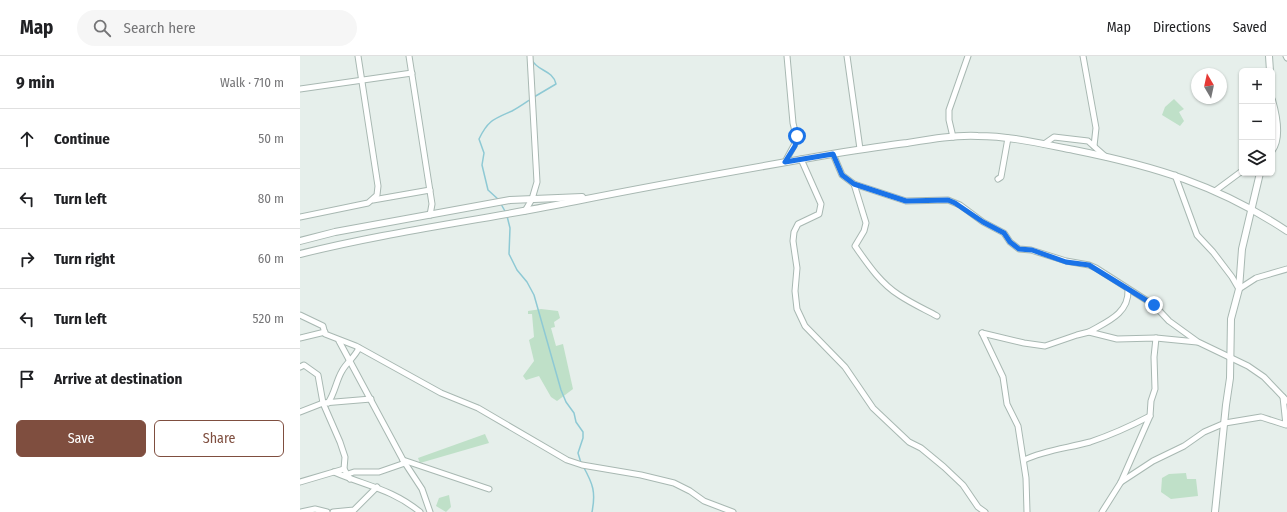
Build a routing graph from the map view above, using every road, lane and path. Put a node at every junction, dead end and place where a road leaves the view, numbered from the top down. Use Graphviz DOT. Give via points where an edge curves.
graph roads {
  1 [pos="358,56"];
  2 [pos="409,56"];
  3 [pos="530,56"];
  4 [pos="787,56"];
  5 [pos="847,56"];
  6 [pos="968,56"];
  7 [pos="1083,56"];
  8 [pos="1269,56"];
  9 [pos="1270,68"];
  10 [pos="412,73"];
  11 [pos="362,80"];
  12 [pos="300,89"];
  13 [pos="1273,104"];
  14 [pos="953,137"];
  15 [pos="1008,138"];
  16 [pos="1044,144"];
  17 [pos="1094,146"];
  18 [pos="1275,146"];
  19 [pos="860,149"];
  20 [pos="833,154"];
  21 [pos="1106,157"];
  22 [pos="801,159"];
  23 [pos="785,162"];
  24 [pos="1239,173"];
  25 [pos="1174,175"];
  26 [pos="1259,176"];
  27 [pos="998,179"];
  28 [pos="854,184"];
  29 [pos="430,190"];
  30 [pos="1215,191"];
  31 [pos="598,196"];
  32 [pos="532,199"];
  33 [pos="373,200"];
  34 [pos="1251,210"];
  35 [pos="525,211"];
  36 [pos="430,215"];
  37 [pos="300,217"];
  38 [pos="1287,231"];
  39 [pos="300,241"];
  40 [pos="300,254"];
  41 [pos="1287,269"];
  42 [pos="1239,289"];
  43 [pos="1128,290"];
  44 [pos="300,315"];
  45 [pos="937,316"];
  46 [pos="325,332"];
  47 [pos="1088,332"];
  48 [pos="300,338"];
  49 [pos="1156,338"];
  50 [pos="339,341"];
  51 [pos="1198,342"];
  52 [pos="359,348"];
  53 [pos="1231,358"];
  54 [pos="350,362"];
  55 [pos="300,367"];
  56 [pos="1283,396"];
  57 [pos="371,399"];
  58 [pos="1287,401"];
  59 [pos="325,403"];
  60 [pos="300,412"];
  61 [pos="1150,416"];
  62 [pos="1224,423"];
  63 [pos="1024,460"];
  64 [pos="404,461"];
  65 [pos="345,474"];
  66 [pos="1121,482"];
  67 [pos="301,483"];
  68 [pos="377,487"];
  69 [pos="489,490"];
  70 [pos="301,512"];
  71 [pos="327,512"];
  72 [pos="333,512"];
  73 [pos="420,512"];
  74 [pos="430,512"];
  75 [pos="733,512"];
  76 [pos="985,512"];
  77 [pos="1027,512"];
  78 [pos="1102,512"];
  79 [pos="1216,512"];
  1 -- 11 [label="street"];
  2 -- 10 [label="street"];
  3 -- 32 [label="street" via="537,182"];
  4 -- 23 [label="street" via="797,140"];
  5 -- 19 [label="street"];
  6 -- 14 [label="street" via="949,110"];
  7 -- 17 [label="street" via="1096,128"];
  8 -- 9 [label="street"];
  10 -- 11 [label="street"];
  10 -- 29 [label="street"];
  11 -- 12 [label="street"];
  11 -- 33 [label="street" via="378,186 377,195"];
  13 -- 18 [label="street" via="1277,137"];
  14 -- 15 [label="street"];
  14 -- 19 [label="street"];
  15 -- 16 [label="street"];
  15 -- 27 [label="street" via="1001,177"];
  16 -- 17 [label="street" via="1054,137 1066,137 1088,141"];
  16 -- 21 [label="street"];
  17 -- 21 [label="street"];
  19 -- 20 [label="street"];
  20 -- 22 [label="street"];
  20 -- 28 [label="street" via="842,175"];
  21 -- 25 [label="street"];
  22 -- 23 [label="street"];
  22 -- 76 [label="street" via="821,204 819,214 798,224 794,232 797,268 795,291 797,308 805,326 845,367 873,408 909,442 921,448 944,467"];
  23 -- 31 [label="street"];
  24 -- 30 [label="street"];
  25 -- 30 [label="street"];
  25 -- 42 [label="street" via="1197,235 1218,258"];
  26 -- 34 [label="street"];
  28 -- 43 [label="street" via="906,201 948,200 1004,233 1019,249 1032,250 1066,262 1089,265"];
  28 -- 45 [label="street" via="866,223 855,246 891,289"];
  29 -- 33 [label="street"];
  29 -- 36 [label="street"];
  30 -- 34 [label="street"];
  31 -- 32 [label="street"];
  31 -- 35 [label="street"];
  32 -- 35 [label="street"];
  32 -- 36 [label="street" via="510,200"];
  33 -- 37 [label="street"];
  34 -- 38 [label="street"];
  34 -- 42 [label="street" via="1242,249"];
  35 -- 40 [label="street" via="408,230"];
  36 -- 39 [label="street" via="334,232"];
  41 -- 42 [label="street" via="1256,278"];
  42 -- 53 [label="street" via="1231,319"];
  43 -- 47 [label="street" via="1127,303 1119,314"];
  43 -- 51 [label="street" via="1154,305 1169,321"];
  44 -- 46 [label="street" via="323,326"];
  46 -- 48 [label="street"];
  46 -- 50 [label="street"];
  47 -- 49 [label="street" via="1117,339"];
  47 -- 63 [label="street" via="1045,346 982,333 1002,377 1007,404 1018,426"];
  49 -- 51 [label="street"];
  49 -- 61 [label="street" via="1155,389"];
  50 -- 52 [label="street"];
  50 -- 54 [label="street"];
  51 -- 53 [label="street"];
  52 -- 54 [label="street"];
  52 -- 75 [label="street" via="441,393 478,408 567,460 582,466 674,483 690,490 704,501"];
  53 -- 56 [label="street" via="1264,377"];
  53 -- 62 [label="street"];
  54 -- 57 [label="street"];
  54 -- 59 [label="street" via="341,373 334,394"];
  55 -- 59 [label="street" via="304,365 318,375"];
  56 -- 58 [label="street"];
  56 -- 62 [label="street" via="1286,425 1261,417"];
  57 -- 59 [label="street"];
  57 -- 64 [label="street"];
  59 -- 60 [label="street"];
  59 -- 65 [label="street" via="345,457"];
  61 -- 63 [label="street" via="1128,428 1090,442 1037,454"];
  61 -- 66 [label="street"];
  62 -- 66 [label="street" via="1153,461"];
  62 -- 79 [label="street"];
  63 -- 77 [label="street"];
  64 -- 65 [label="street" via="379,472"];
  64 -- 69 [label="street" via="461,478"];
  64 -- 74 [label="street" via="422,489"];
  65 -- 67 [label="street" via="334,472"];
  65 -- 68 [label="street"];
  66 -- 78 [label="street"];
  68 -- 72 [label="street" via="354,510"];
  68 -- 73 [label="street" via="406,501"];
  70 -- 71 [label="street"];
}
